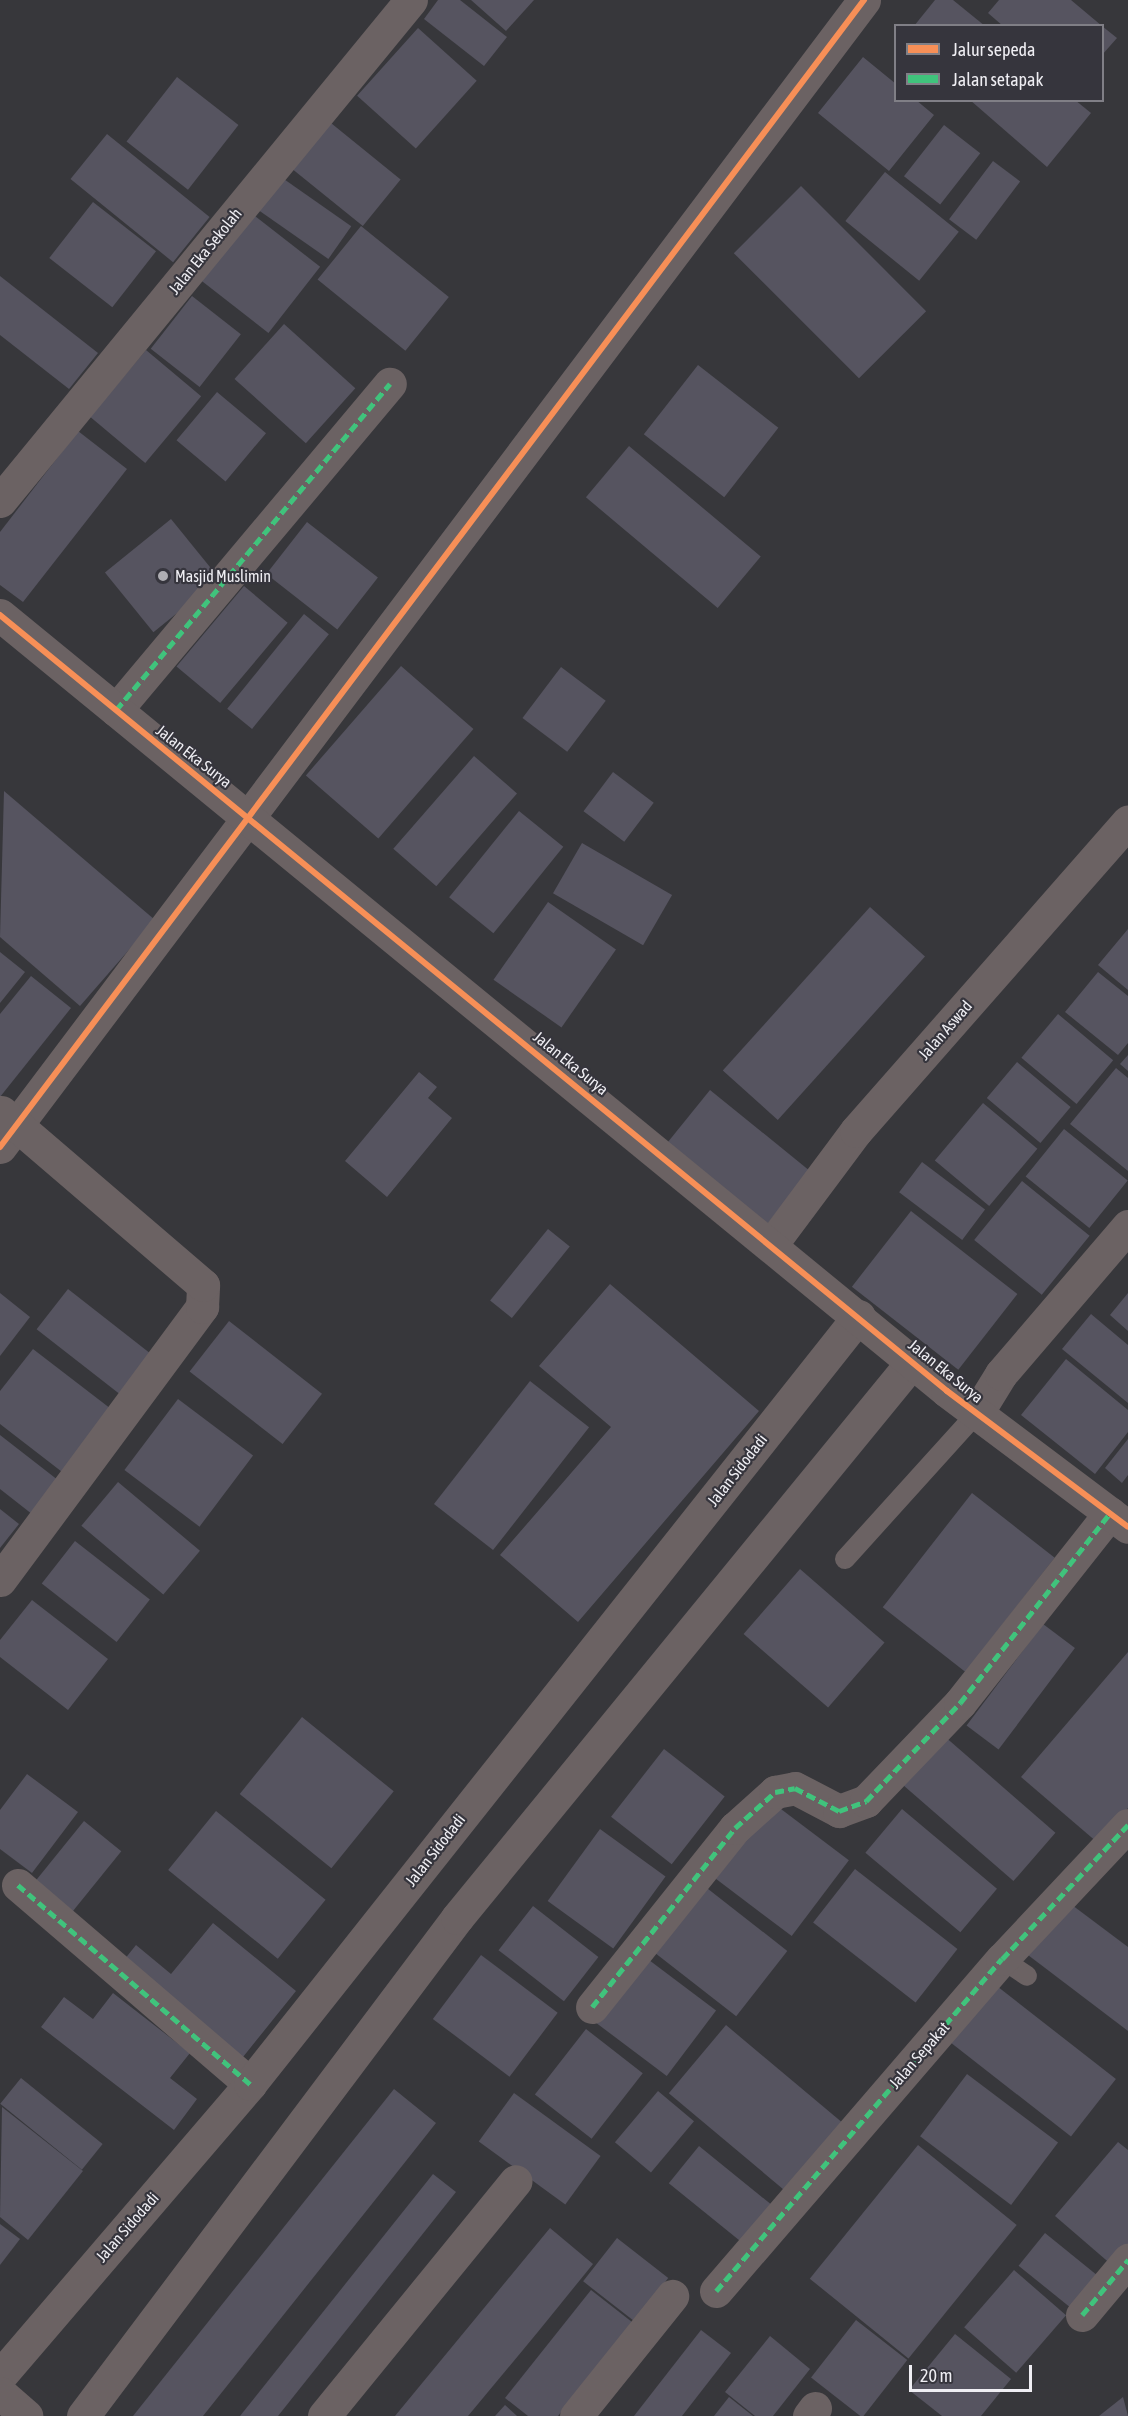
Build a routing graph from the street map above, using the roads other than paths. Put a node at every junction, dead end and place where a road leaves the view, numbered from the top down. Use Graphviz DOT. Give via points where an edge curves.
graph roads {
  1 [pos="411,0"];
  2 [pos="864,0"];
  3 [pos="390,384"];
  4 [pos="0,501"];
  5 [pos="0,615"];
  6 [pos="116,710"];
  7 [pos="249,815"];
  8 [pos="1128,821"];
  9 [pos="6,1127"];
  10 [pos="1128,1226"];
  11 [pos="771,1245"];
  12 [pos="859,1316"];
  13 [pos="912,1362"];
  14 [pos="977,1413"];
  15 [pos="1119,1520"];
  16 [pos="845,1559"];
  17 [pos="0,1580"];
  18 [pos="1128,1825"];
  19 [pos="18,1886"];
  20 [pos="592,2007"];
  21 [pos="250,2084"];
  22 [pos="516,2181"];
  23 [pos="1128,2260"];
  24 [pos="716,2291"];
  25 [pos="672,2296"];
  26 [pos="1082,2314"];
  27 [pos="0,2376"];
  28 [pos="0,2393"];
  29 [pos="26,2416"];
  30 [pos="83,2416"];
  31 [pos="324,2416"];
  32 [pos="576,2416"];
  1 -- 4 [label="street, Jalan Eka Sekolah"];
  2 -- 7 [label="street"];
  3 -- 6 [label="street"];
  5 -- 6 [label="street, Jalan Eka Surya"];
  6 -- 7 [label="street, Jalan Eka Surya"];
  7 -- 9 [label="street"];
  7 -- 11 [label="street, Jalan Eka Surya"];
  8 -- 11 [label="street, Jalan Aswad" via="856,1131"];
  9 -- 17 [label="street" via="203,1285 202,1307"];
  10 -- 14 [label="street" via="1001,1374"];
  11 -- 12 [label="street, Jalan Eka Surya"];
  12 -- 13 [label="street, Jalan Eka Surya"];
  12 -- 21 [label="street, Jalan Sidodadi"];
  13 -- 14 [label="street, Jalan Eka Surya"];
  13 -- 30 [label="street" via="457,1918"];
  14 -- 15 [label="street, Jalan Eka Surya"];
  14 -- 16 [label="lane"];
  15 -- 20 [label="street" via="960,1703 866,1801 839,1810 795,1788 775,1791 735,1828"];
  18 -- 24 [label="street, Jalan Sepakat" via="1014,1967"];
  19 -- 21 [label="street"];
  21 -- 27 [label="street, Jalan Sidodadi"];
  22 -- 31 [label="street"];
  23 -- 26 [label="street"];
  25 -- 32 [label="street"];
  28 -- 29 [label="street"];
}
